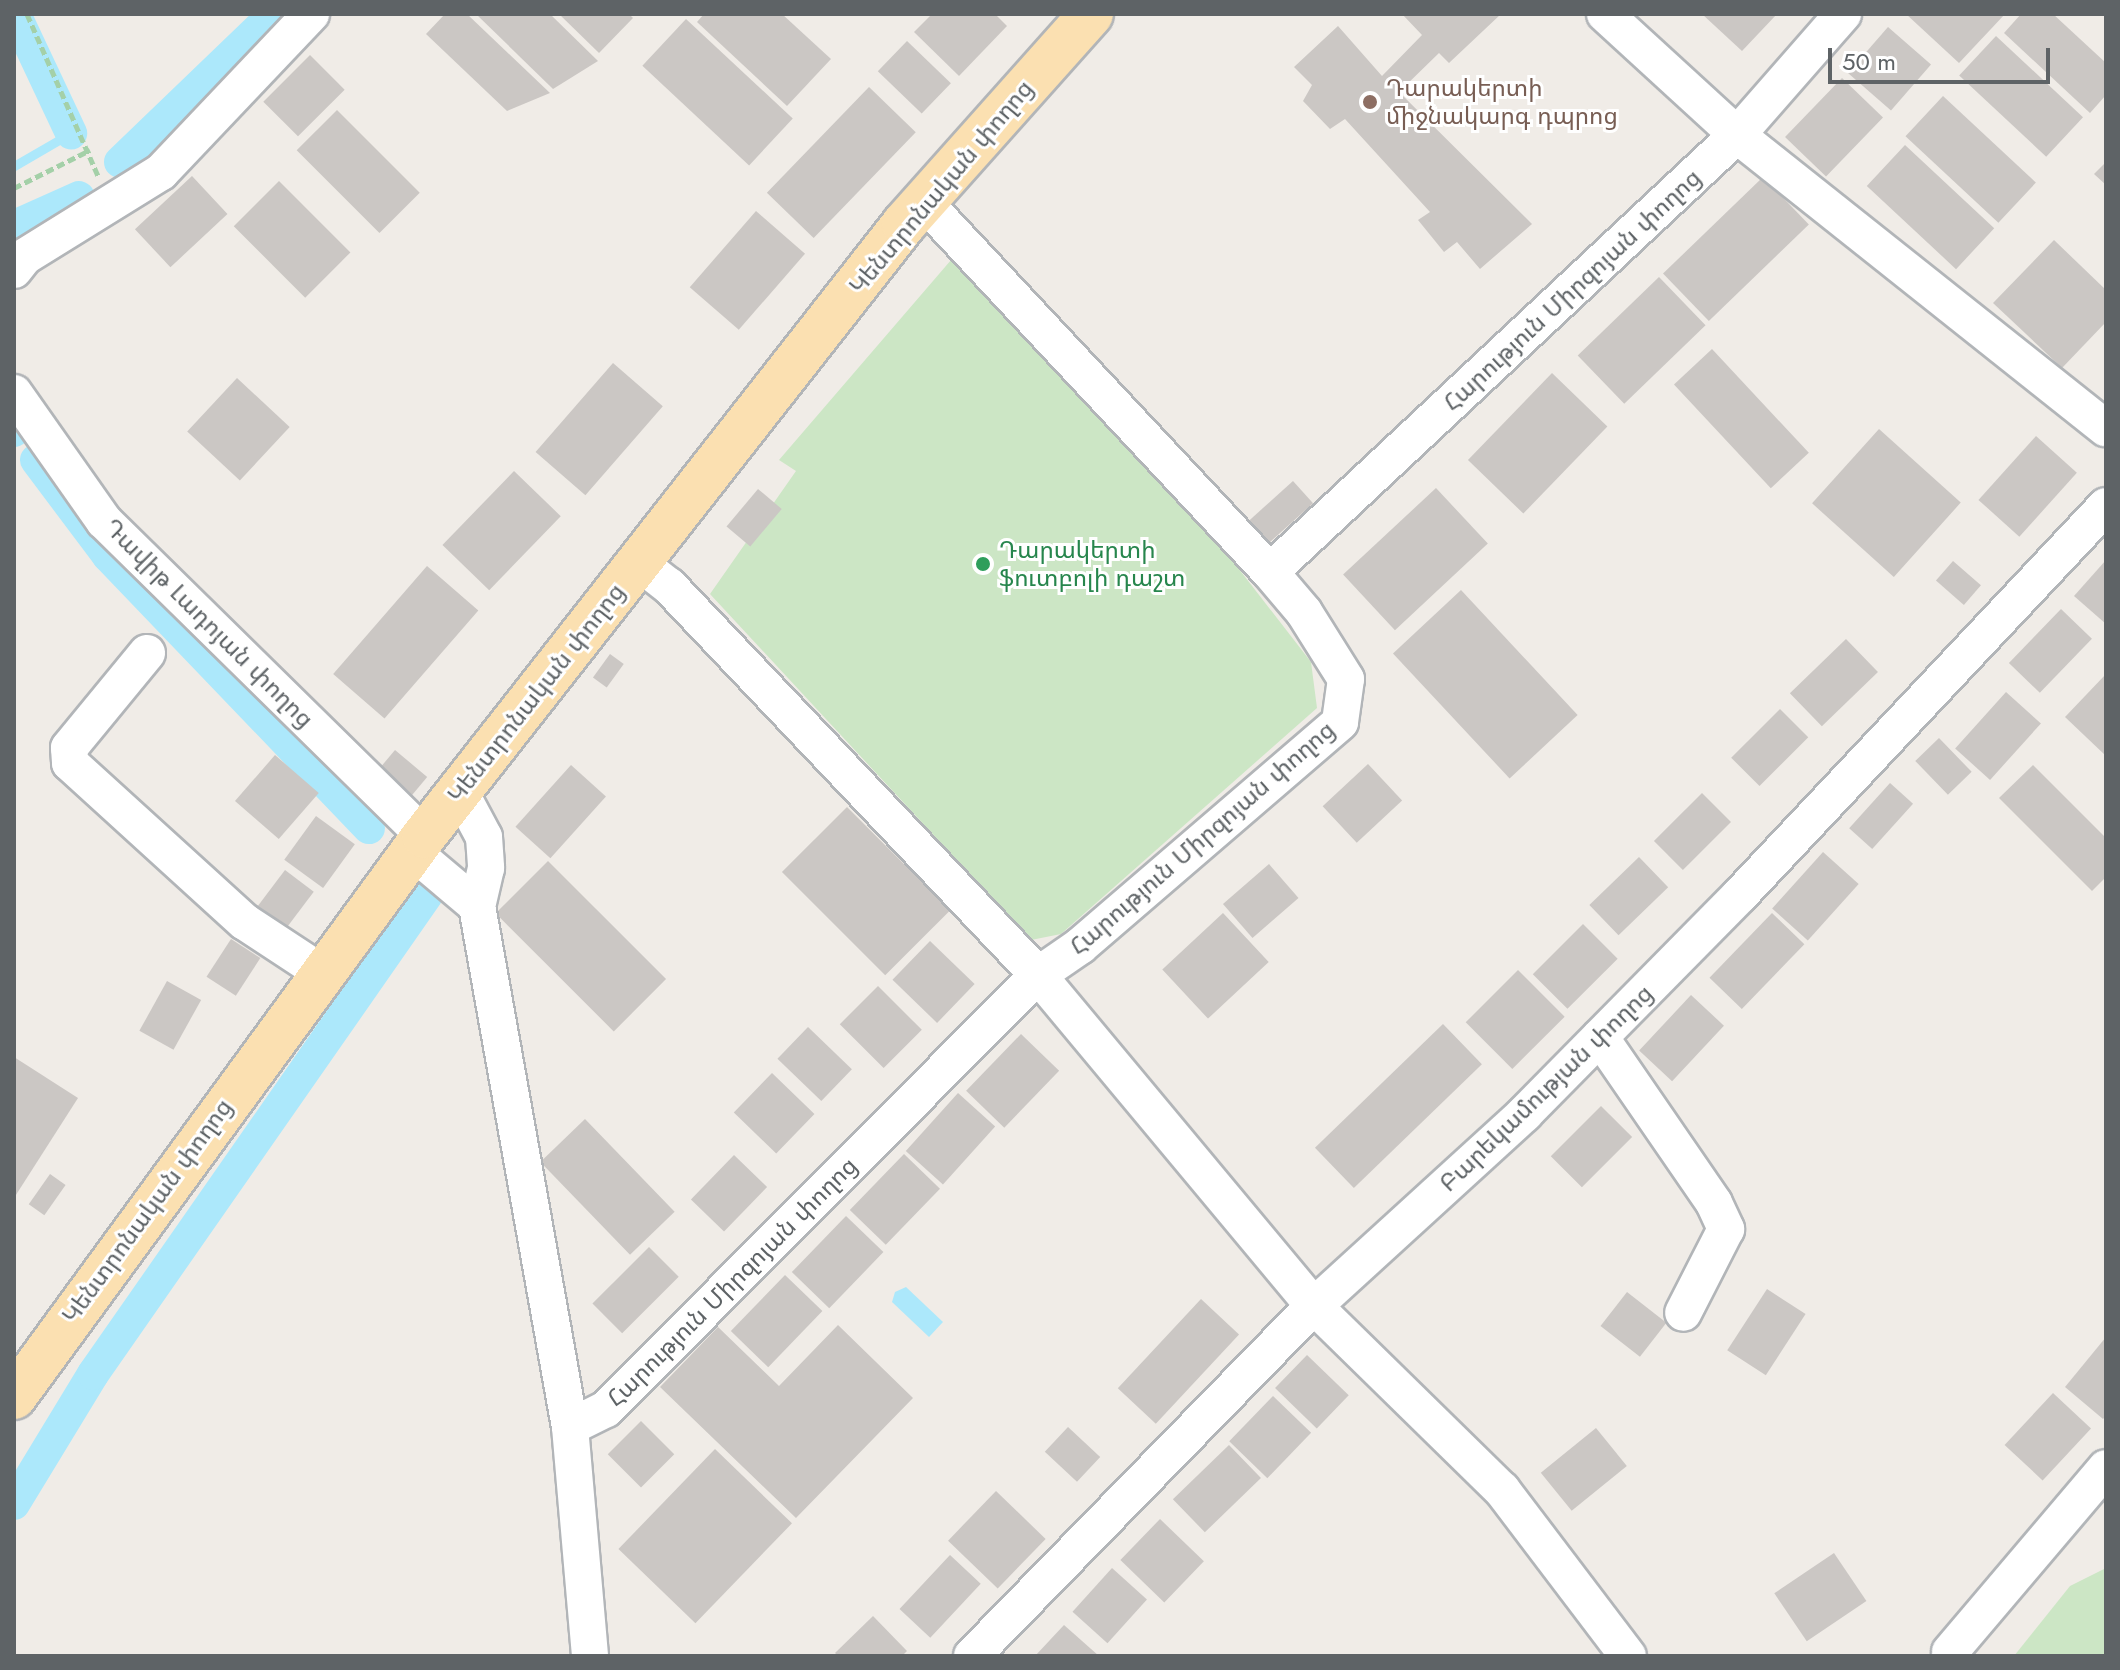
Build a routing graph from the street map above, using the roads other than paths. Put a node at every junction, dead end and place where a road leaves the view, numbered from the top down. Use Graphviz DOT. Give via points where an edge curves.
graph roads {
  1 [pos="311,14"];
  2 [pos="1091,14"];
  3 [pos="1605,14"];
  4 [pos="1843,14"];
  5 [pos="1737,135"];
  6 [pos="924,202"];
  7 [pos="14,270"];
  8 [pos="14,393"];
  9 [pos="2106,428"];
  10 [pos="26,438"];
  11 [pos="2106,506"];
  12 [pos="638,562"];
  13 [pos="1270,572"];
  14 [pos="147,653"];
  15 [pos="460,792"];
  16 [pos="418,843"];
  17 [pos="477,906"];
  18 [pos="321,972"];
  19 [pos="1038,975"];
  20 [pos="1600,1037"];
  21 [pos="1314,1306"];
  22 [pos="1683,1313"];
  23 [pos="14,1397"];
  24 [pos="570,1427"];
  25 [pos="2106,1468"];
  26 [pos="1950,1652"];
  27 [pos="590,1656"];
  28 [pos="972,1656"];
  29 [pos="1628,1656"];
  1 -- 7 [label="street" via="161,172 24,257"];
  2 -- 6 [label="main road, Կենտրոնական փողոց"];
  3 -- 5 [label="street"];
  4 -- 5 [label="street, Հարություն Միրզոյան փողոց"];
  5 -- 9 [label="street"];
  5 -- 13 [label="street, Հարություն Միրզոյան փողոց"];
  6 -- 12 [label="main road, Կենտրոնական փողոց"];
  6 -- 13 [label="street"];
  8 -- 10 [label="street, Դավիթ Լադոյան փողոց"];
  10 -- 16 [label="street, Դավիթ Լադոյան փողոց"];
  11 -- 20 [label="street, Բարեկամության փողոց"];
  12 -- 15 [label="main road, Կենտրոնական փողոց"];
  12 -- 19 [label="street" via="669,586"];
  13 -- 19 [label="street, Հարություն Միրզոյան փողոց" via="1304,612 1346,679 1340,722 1080,946"];
  14 -- 18 [label="street" via="69,748 70,763 245,922"];
  15 -- 16 [label="main road, Կենտրոնական փողոց"];
  15 -- 17 [label="street" via="484,837 486,868"];
  16 -- 17 [label="street, Դավիթ Լադոյան փողոց"];
  16 -- 18 [label="main road, Կենտրոնական փողոց"];
  17 -- 24 [label="street"];
  18 -- 23 [label="main road, Կենտրոնական փողոց"];
  19 -- 21 [label="street"];
  19 -- 24 [label="street, Հարություն Միրզոյան փողոց" via="606,1409"];
  20 -- 21 [label="street, Բարեկամության փողոց"];
  20 -- 22 [label="street" via="1714,1203 1726,1229"];
  21 -- 28 [label="street, Բարեկամության փողոց"];
  21 -- 29 [label="street" via="1502,1490"];
  24 -- 27 [label="street"];
  25 -- 26 [label="street"];
}
